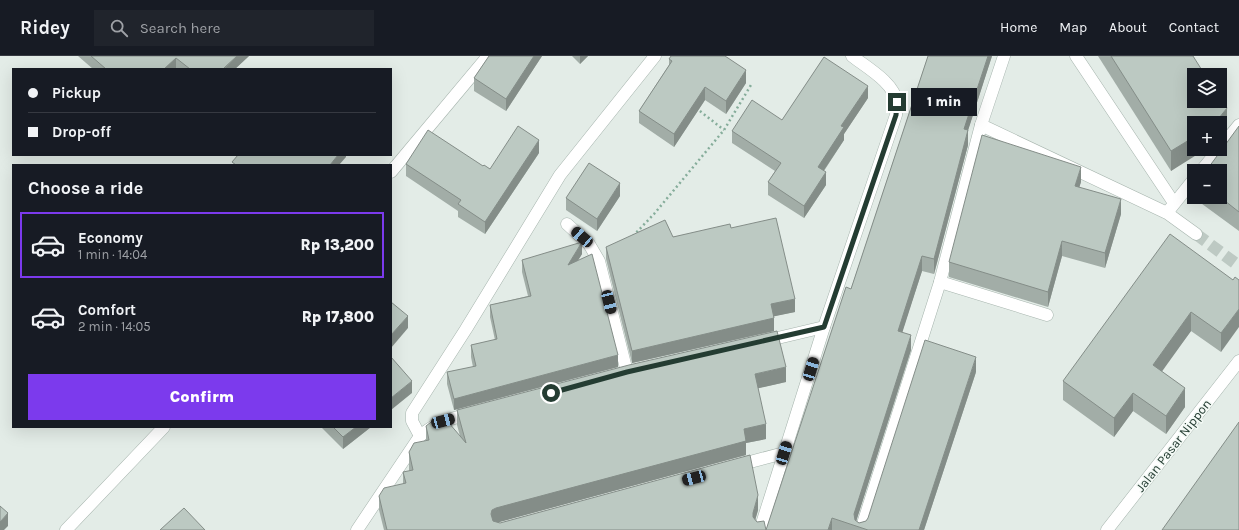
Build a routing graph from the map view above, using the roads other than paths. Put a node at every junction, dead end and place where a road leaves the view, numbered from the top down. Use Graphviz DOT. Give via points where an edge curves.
graph roads {
  1 [pos="488,56"];
  2 [pos="655,56"];
  3 [pos="852,56"];
  4 [pos="1004,56"];
  5 [pos="1076,56"];
  6 [pos="981,125"];
  7 [pos="1239,125"];
  8 [pos="1227,140"];
  9 [pos="1213,156"];
  10 [pos="1207,164"];
  11 [pos="392,171"];
  12 [pos="1187,187"];
  13 [pos="1174,203"];
  14 [pos="1167,213"];
  15 [pos="567,224"];
  16 [pos="1196,234"];
  17 [pos="940,282"];
  18 [pos="1047,315"];
  19 [pos="824,327"];
  20 [pos="756,343"];
  21 [pos="1239,361"];
  22 [pos="627,372"];
  23 [pos="482,411"];
  24 [pos="163,428"];
  25 [pos="420,436"];
  26 [pos="784,453"];
  27 [pos="724,469"];
  28 [pos="66,530"];
  29 [pos="357,530"];
  30 [pos="760,530"];
  31 [pos="862,530"];
  32 [pos="1107,530"];
  1 -- 11 [label="street"];
  2 -- 25 [label="street" via="560,175 412,413 412,421"];
  3 -- 19 [label="street" via="893,91 897,102 896,115"];
  4 -- 6 [label="street"];
  5 -- 13 [label="street"];
  6 -- 14 [label="street"];
  6 -- 17 [label="street"];
  7 -- 8 [label="street"];
  9 -- 10 [label="street"];
  12 -- 13 [label="street"];
  13 -- 14 [label="street"];
  14 -- 16 [label="street"];
  15 -- 22 [label="street" via="589,244 598,260"];
  17 -- 18 [label="street"];
  17 -- 31 [label="street"];
  19 -- 20 [label="street"];
  19 -- 26 [label="street"];
  21 -- 32 [label="street, Jalan Pasar Nippon"];
  23 -- 25 [label="street" via="443,421"];
  24 -- 28 [label="street"];
  25 -- 29 [label="street"];
  26 -- 27 [label="street"];
  26 -- 30 [label="street"];
}
